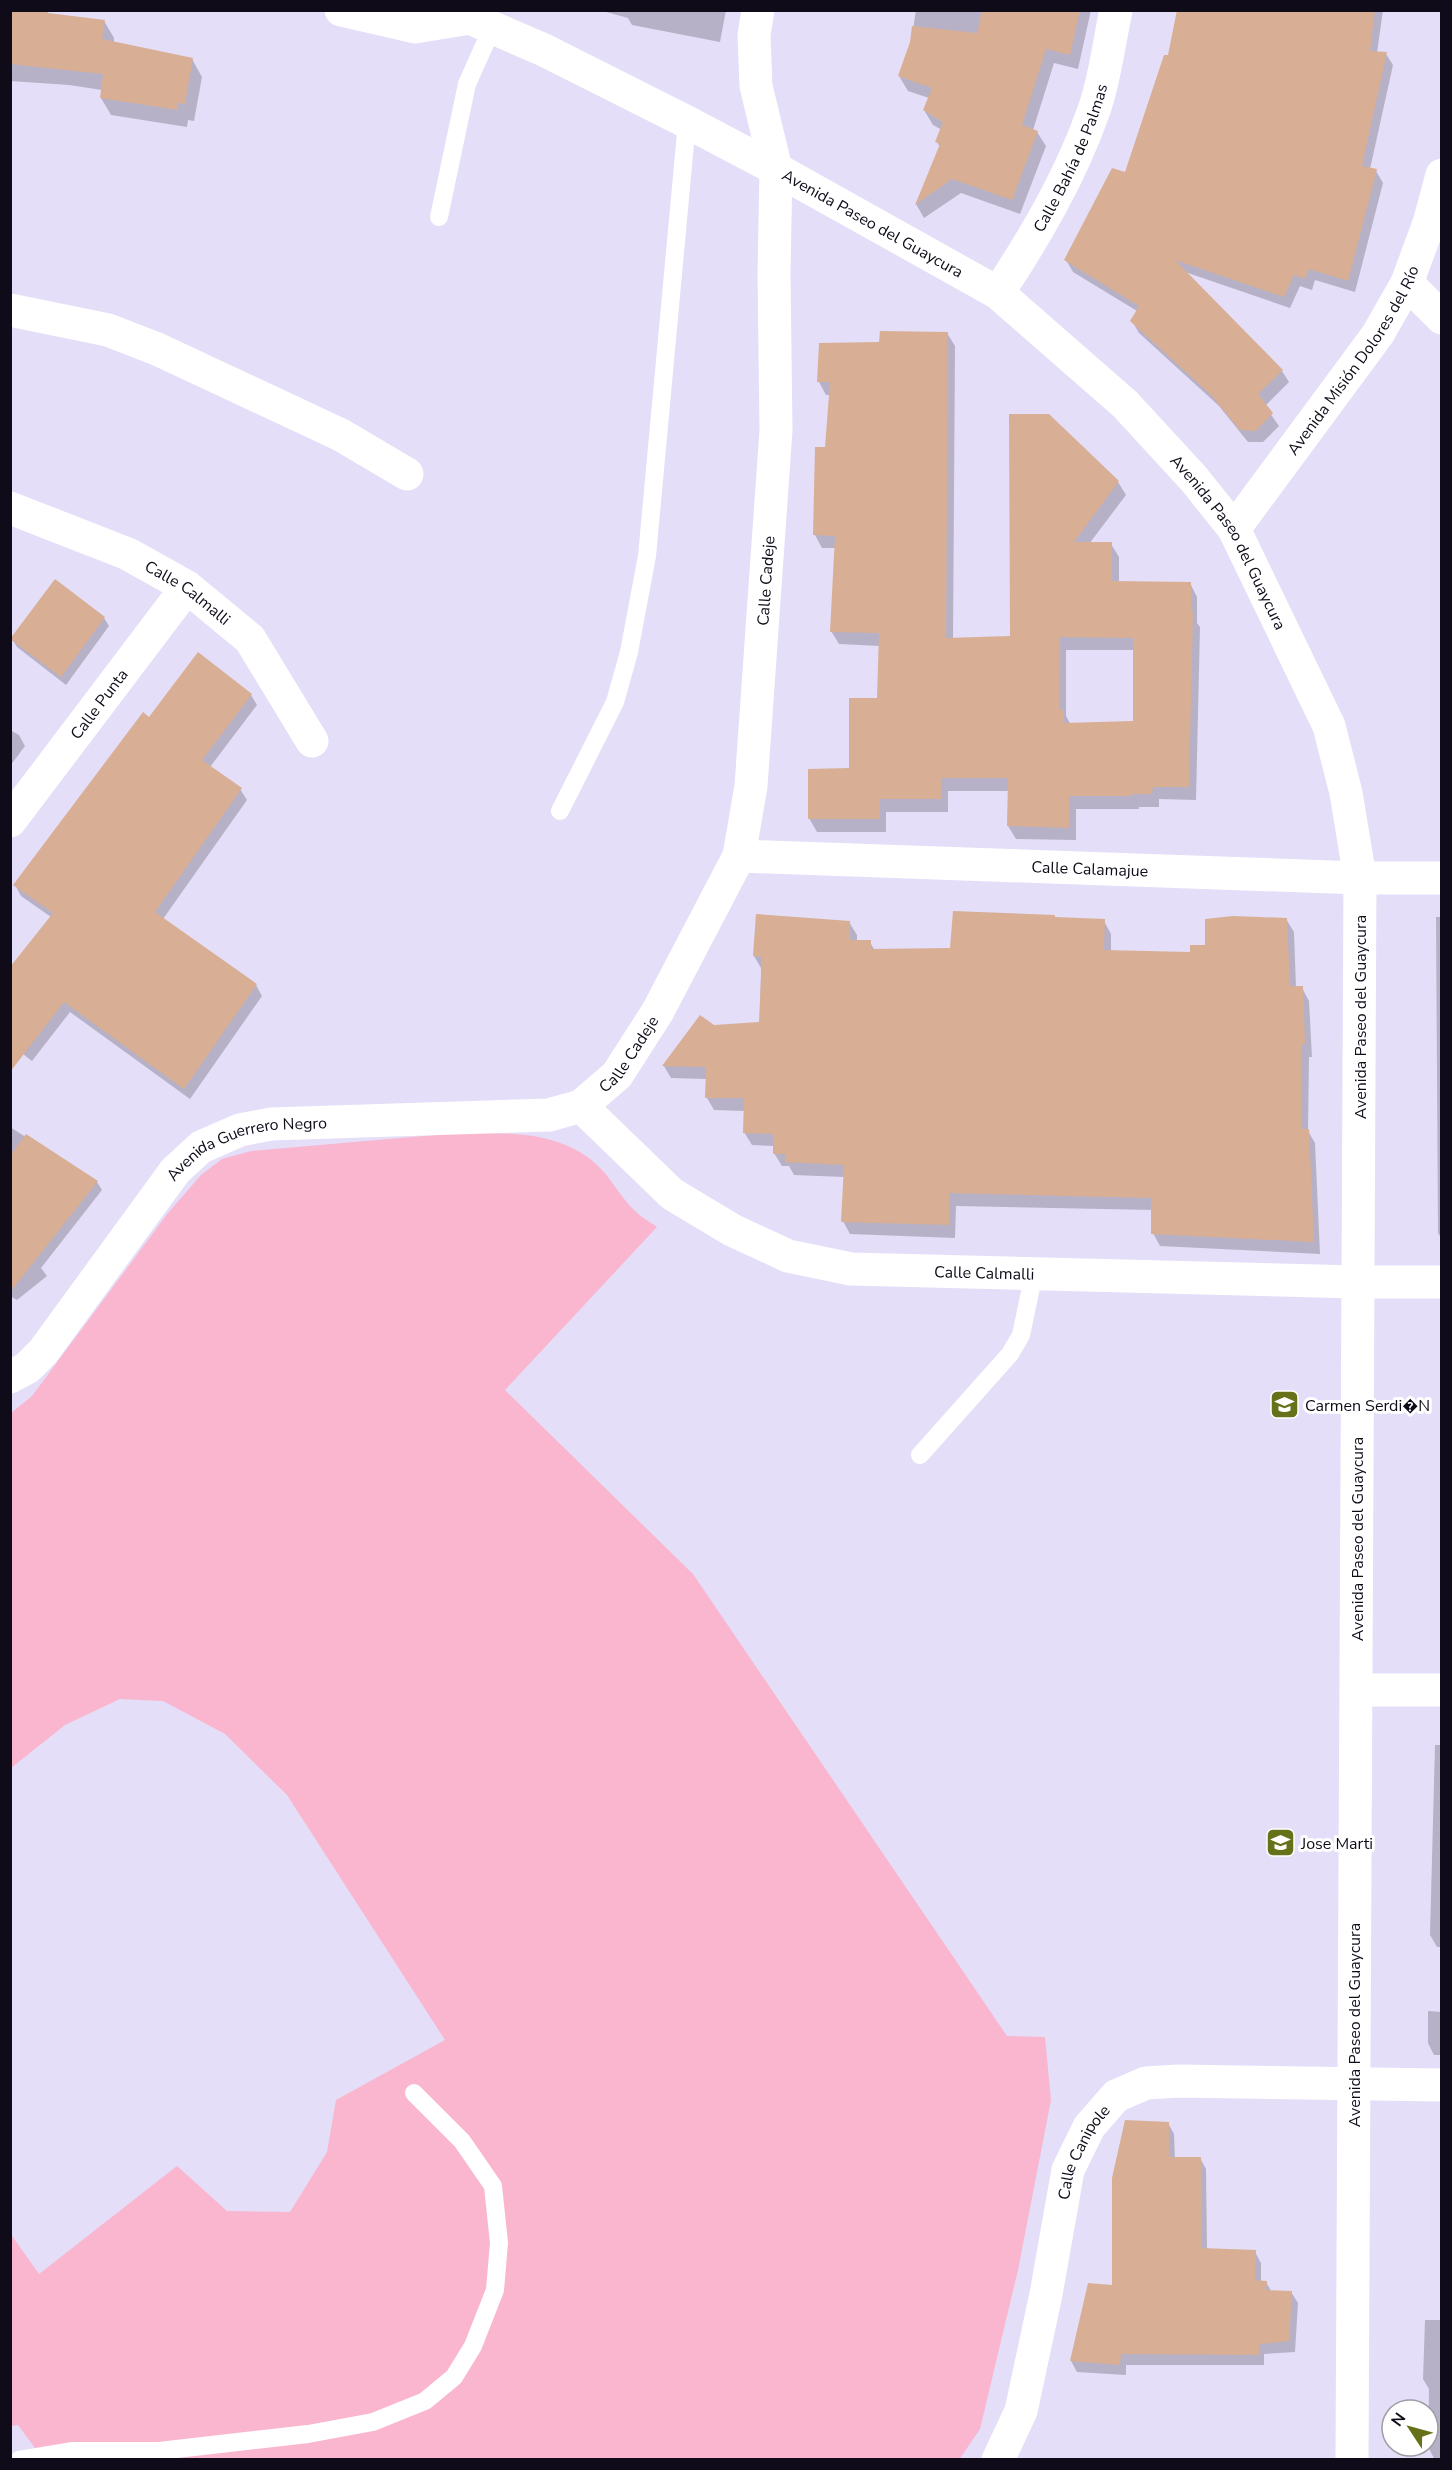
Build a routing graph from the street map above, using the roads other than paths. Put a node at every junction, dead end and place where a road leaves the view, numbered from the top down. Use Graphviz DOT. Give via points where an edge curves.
graph roads {
  1 [pos="341,10"];
  2 [pos="758,10"];
  3 [pos="1116,10"];
  4 [pos="416,19"];
  5 [pos="474,19"];
  6 [pos="687,122"];
  7 [pos="776,169"];
  8 [pos="1442,175"];
  9 [pos="439,217"];
  10 [pos="1407,283"];
  11 [pos="998,293"];
  12 [pos="10,310"];
  13 [pos="1442,318"];
  14 [pos="407,474"];
  15 [pos="10,508"];
  16 [pos="1234,529"];
  17 [pos="187,587"];
  18 [pos="312,741"];
  19 [pos="560,811"];
  20 [pos="10,821"];
  21 [pos="739,856"];
  22 [pos="1360,878"];
  23 [pos="1442,878"];
  24 [pos="581,1106"];
  25 [pos="1034,1273"];
  26 [pos="1358,1282"];
  27 [pos="1442,1282"];
  28 [pos="10,1377"];
  29 [pos="920,1455"];
  30 [pos="1356,1690"];
  31 [pos="1442,1690"];
  32 [pos="1354,2084"];
  33 [pos="1442,2085"];
  34 [pos="414,2093"];
  35 [pos="19,2460"];
  36 [pos="998,2460"];
  37 [pos="1352,2460"];
  1 -- 4 [label="street"];
  2 -- 7 [label="street, Calle Cadeje" via="754,34 756,86"];
  3 -- 11 [label="street, Calle Bahía de Palmas" via="1095,108 1068,176"];
  4 -- 5 [label="street"];
  5 -- 6 [label="street, Avenida Paseo del Guaycura" via="554,54"];
  5 -- 9 [label="lane" via="468,84"];
  6 -- 7 [label="street, Avenida Paseo del Guaycura"];
  6 -- 19 [label="lane" via="640,596 615,702"];
  7 -- 11 [label="street, Avenida Paseo del Guaycura"];
  7 -- 21 [label="street, Calle Cadeje" via="776,430 751,786"];
  8 -- 10 [label="street, Avenida Misión Dolores del Río"];
  10 -- 13 [label="street"];
  10 -- 16 [label="street, Avenida Misión Dolores del Río" via="1378,334"];
  11 -- 16 [label="street, Avenida Paseo del Guaycura" via="1125,404"];
  12 -- 14 [label="street" via="108,330 157,349 341,435"];
  15 -- 17 [label="street, Calle Calmalli" via="128,554"];
  16 -- 22 [label="street, Avenida Paseo del Guaycura" via="1329,726 1347,793"];
  17 -- 18 [label="street, Calle Calmalli" via="250,639"];
  17 -- 20 [label="street, Calle Punta"];
  21 -- 22 [label="street, Calle Calamajue"];
  21 -- 24 [label="street, Calle Cadeje" via="658,1011 617,1075"];
  22 -- 23 [label="street, Calle Calamajue"];
  22 -- 26 [label="street, Avenida Paseo del Guaycura"];
  24 -- 25 [label="street, Calle Calmalli" via="672,1194 732,1230 788,1256 851,1269"];
  24 -- 28 [label="street, Avenida Guerrero Negro" via="549,1115 271,1124 240,1130 201,1147 176,1171 43,1352 27,1368"];
  25 -- 26 [label="street, Calle Calmalli"];
  25 -- 29 [label="lane" via="1022,1335 1010,1354"];
  26 -- 27 [label="street, Calle Calmalli"];
  26 -- 30 [label="street, Avenida Paseo del Guaycura"];
  30 -- 31 [label="street"];
  30 -- 32 [label="street, Avenida Paseo del Guaycura"];
  32 -- 33 [label="street, Calle Canipole"];
  32 -- 36 [label="street, Calle Canipole" via="1178,2081 1146,2084 1116,2096 1089,2127 1068,2170 1021,2411"];
  32 -- 37 [label="street, Avenida Paseo del Guaycura"];
  34 -- 35 [label="lane" via="462,2141 493,2186 499,2243 495,2290 473,2346 454,2377 425,2401 373,2422 171,2450 73,2451"];
}
